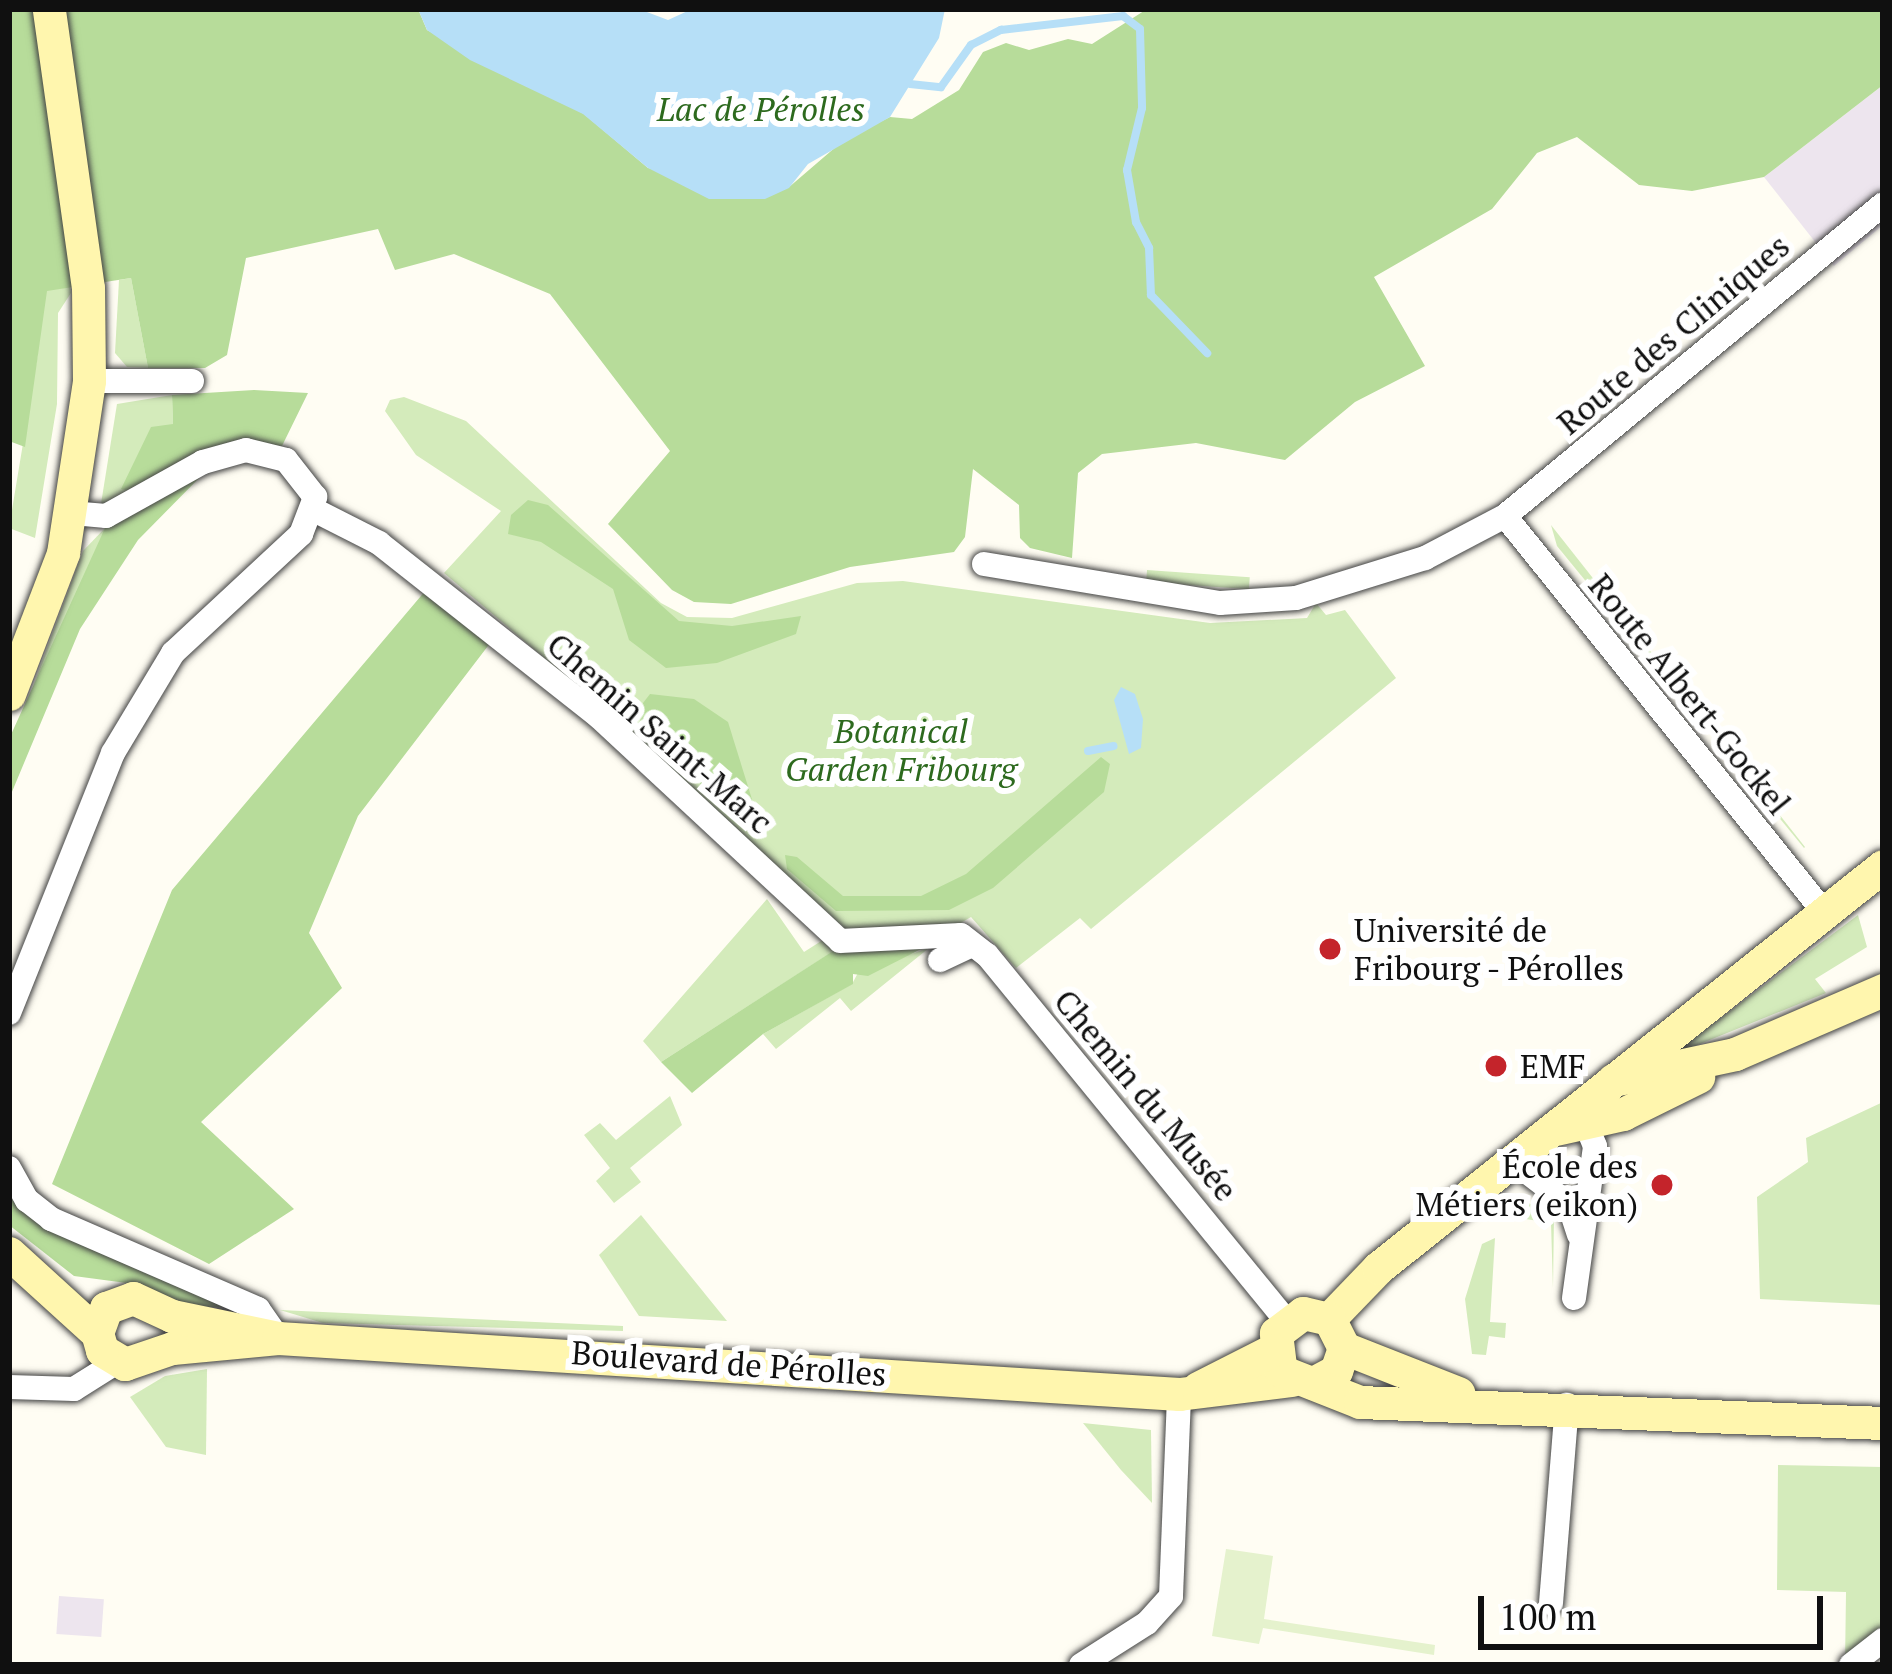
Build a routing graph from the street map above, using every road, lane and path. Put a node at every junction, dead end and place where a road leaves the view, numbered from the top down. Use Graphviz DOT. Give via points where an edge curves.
graph roads {
  1 [pos="49,9"];
  2 [pos="1883,204"];
  3 [pos="192,380"];
  4 [pos="89,381"];
  5 [pos="316,512"];
  6 [pos="73,513"];
  7 [pos="1505,515"];
  8 [pos="984,564"];
  9 [pos="9,694"];
  10 [pos="1883,866"];
  11 [pos="1824,912"];
  12 [pos="970,946"];
  13 [pos="940,960"];
  14 [pos="1883,990"];
  15 [pos="9,1013"];
  16 [pos="1735,1054"];
  17 [pos="1611,1080"];
  18 [pos="1573,1121"];
  19 [pos="1514,1162"];
  20 [pos="9,1168"];
  21 [pos="1580,1237"];
  22 [pos="9,1253"];
  23 [pos="1574,1298"];
  24 [pos="115,1302"];
  25 [pos="156,1311"];
  26 [pos="97,1333"];
  27 [pos="1337,1334"];
  28 [pos="1280,1335"];
  29 [pos="278,1338"];
  30 [pos="155,1352"];
  31 [pos="117,1362"];
  32 [pos="1303,1381"];
  33 [pos="9,1388"];
  34 [pos="1179,1394"];
  35 [pos="1507,1402"];
  36 [pos="1568,1406"];
  37 [pos="1883,1423"];
  38 [pos="1551,1603"];
  39 [pos="1883,1640"];
  40 [pos="1081,1665"];
  41 [pos="1851,1665"];
  1 -- 4 [label="main road" via="88,288"];
  2 -- 7 [label="street, Route des Cliniques"];
  3 -- 4 [label="street"];
  4 -- 6 [label="main road"];
  5 -- 6 [label="street" via="298,468 246,450 203,462 106,515"];
  5 -- 12 [label="street, Chemin Saint-Marc" via="379,543 598,716 840,941 857,946 952,934"];
  5 -- 15 [label="street" via="173,653 113,753"];
  6 -- 9 [label="main road"];
  7 -- 8 [label="street, Route des Cliniques" via="1425,558 1296,598 1220,603"];
  7 -- 11 [label="street, Route Albert-Gockel"];
  10 -- 11 [label="main road"];
  11 -- 17 [label="main road"];
  12 -- 13 [label="street"];
  12 -- 28 [label="street, Chemin du Musée" via="1073,1056"];
  14 -- 16 [label="main road"];
  16 -- 17 [label="main road"];
  16 -- 18 [label="main road"];
  17 -- 18 [label="main road"];
  18 -- 19 [label="main road"];
  18 -- 21 [label="street" via="1595,1146"];
  19 -- 21 [label="street" via="1569,1204"];
  19 -- 27 [label="main road" via="1378,1268"];
  20 -- 29 [label="street" via="27,1200 52,1219 258,1309"];
  21 -- 23 [label="street"];
  22 -- 24 [label="main road" via="62,1285"];
  22 -- 26 [label="main road"];
  24 -- 25 [label="main road" via="142,1300"];
  24 -- 26 [label="main road"];
  25 -- 29 [label="main road"];
  25 -- 30 [label="main road" via="163,1328"];
  26 -- 31 [label="main road"];
  27 -- 28 [label="main road" via="1303,1312"];
  27 -- 32 [label="main road" via="1336,1371"];
  27 -- 35 [label="main road" via="1430,1387"];
  28 -- 32 [label="main road"];
  28 -- 34 [label="main road" via="1223,1380"];
  29 -- 30 [label="main road"];
  29 -- 34 [label="main road, Boulevard de Pérolles"];
  30 -- 31 [label="main road" via="134,1364"];
  31 -- 33 [label="street" via="74,1389"];
  32 -- 34 [label="main road"];
  32 -- 35 [label="main road" via="1374,1404"];
  34 -- 40 [label="street" via="1171,1596 1147,1623"];
  35 -- 36 [label="main road"];
  36 -- 37 [label="main road"];
  36 -- 38 [label="street"];
  39 -- 41 [label="street"];
}
